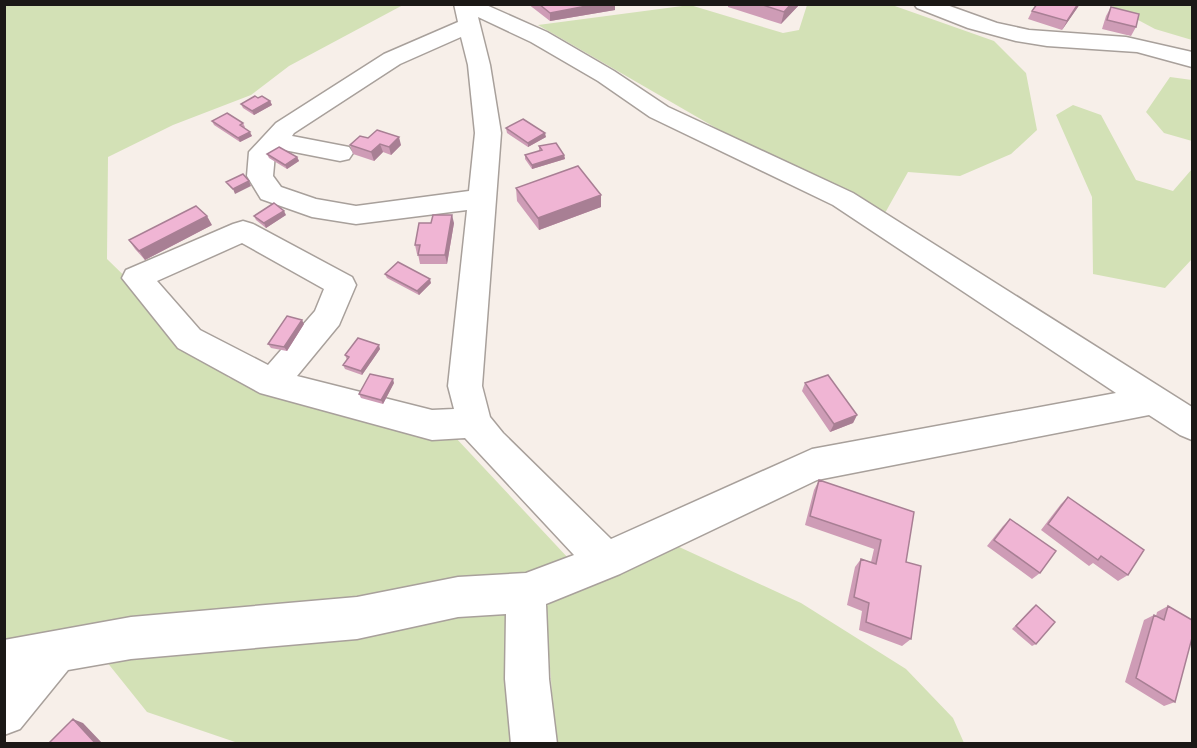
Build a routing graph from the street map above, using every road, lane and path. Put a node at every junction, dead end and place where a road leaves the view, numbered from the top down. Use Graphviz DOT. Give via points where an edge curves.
graph roads {
  1 [pos="924,4"];
  2 [pos="467,11"];
  3 [pos="1192,60"];
  4 [pos="272,140"];
  5 [pos="340,153"];
  6 [pos="482,199"];
  7 [pos="272,383"];
  8 [pos="1155,400"];
  9 [pos="474,423"];
  10 [pos="1192,425"];
  11 [pos="606,561"];
  12 [pos="526,593"];
  13 [pos="58,650"];
  14 [pos="4,661"];
  15 [pos="4,713"];
  16 [pos="534,744"];
  1 -- 3 [label="street" via="1028,37 1147,47"];
  2 -- 4 [label="street"];
  2 -- 6 [label="street" via="488,133"];
  2 -- 8 [label="street" via="539,37 659,112 843,199"];
  4 -- 5 [label="street"];
  4 -- 6 [label="street" via="262,152 260,176 271,193 312,208 356,216"];
  6 -- 9 [label="street" via="465,387"];
  7 -- 7 [label="street" via="189,339 137,278 243,231 341,285 328,317"];
  7 -- 9 [label="street" via="432,425"];
  8 -- 10 [label="street"];
  8 -- 11 [label="street" via="812,465"];
  9 -- 11 [label="street"];
  11 -- 12 [label="street"];
  12 -- 13 [label="street" via="458,597 357,618 131,638"];
  12 -- 16 [label="street" via="527,679"];
  13 -- 14 [label="street"];
  13 -- 15 [label="street"];
}
